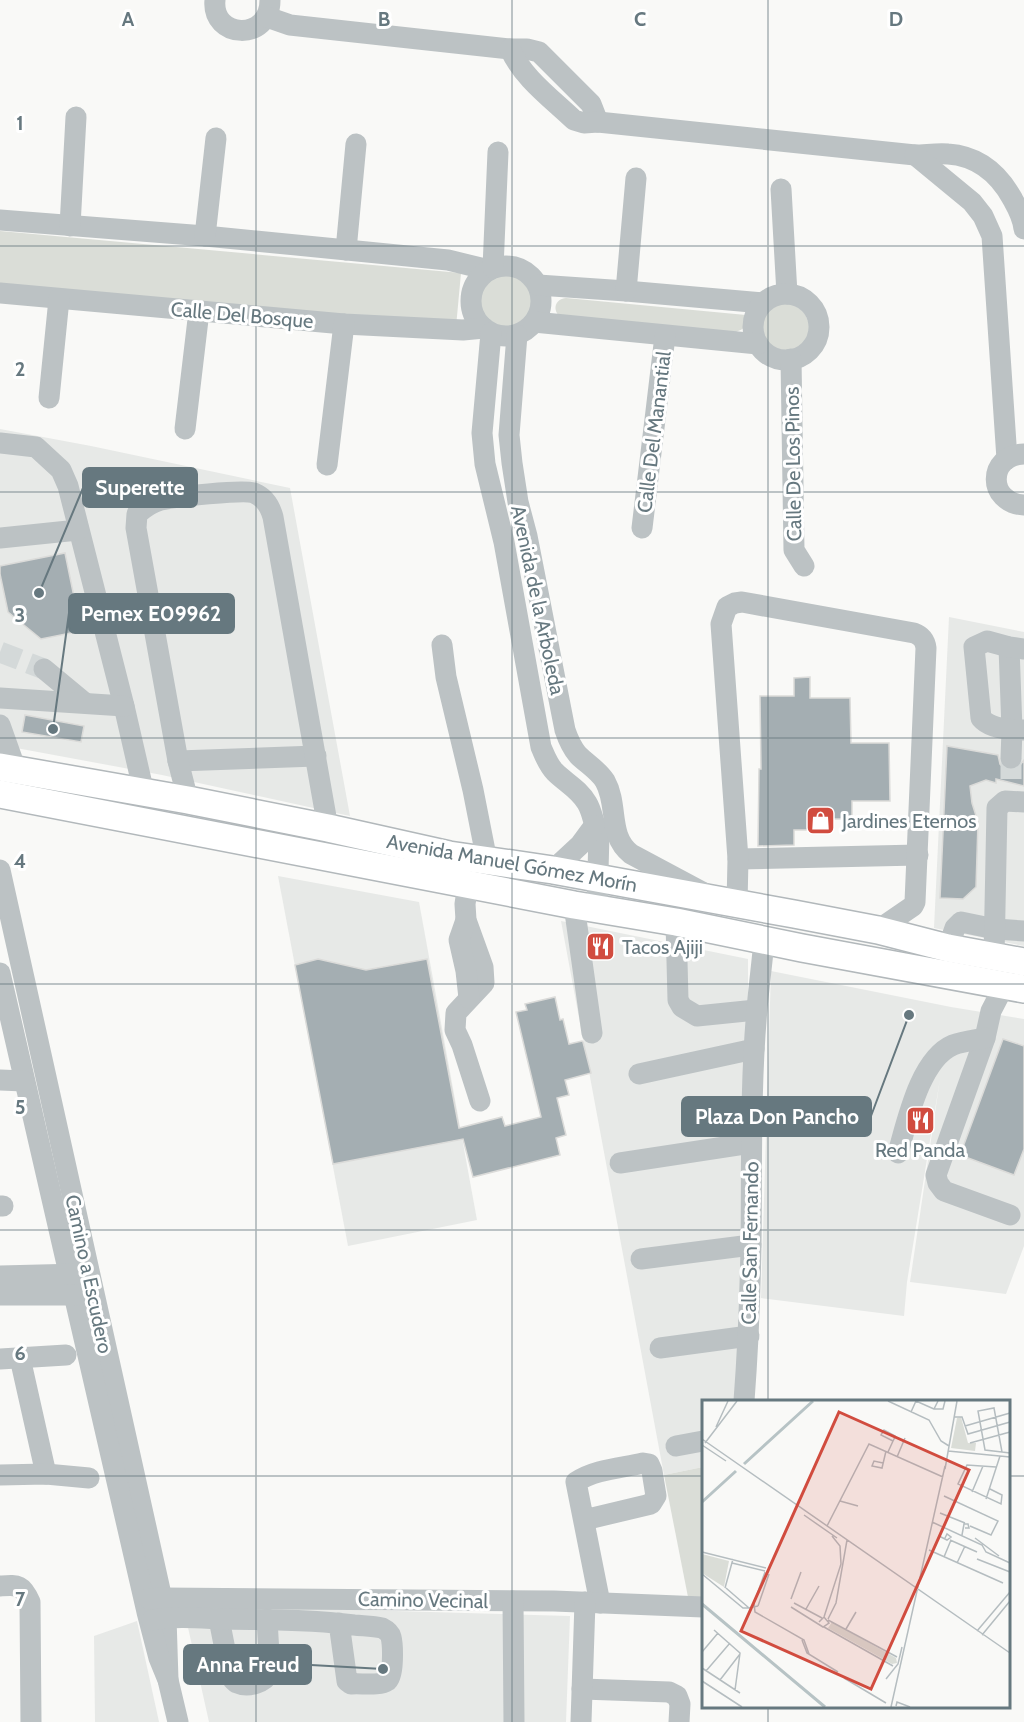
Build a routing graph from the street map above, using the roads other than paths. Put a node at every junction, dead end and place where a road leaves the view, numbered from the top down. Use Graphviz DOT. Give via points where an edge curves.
graph roads {
  1 [pos="215,0"];
  2 [pos="268,8"];
  3 [pos="76,117"];
  4 [pos="216,138"];
  5 [pos="356,144"];
  6 [pos="498,152"];
  7 [pos="915,155"];
  8 [pos="636,178"];
  9 [pos="781,189"];
  10 [pos="1018,194"];
  11 [pos="983,216"];
  12 [pos="0,220"];
  13 [pos="70,226"];
  14 [pos="1024,229"];
  15 [pos="205,236"];
  16 [pos="346,250"];
  17 [pos="491,269"];
  18 [pos="538,285"];
  19 [pos="626,291"];
  20 [pos="0,293"];
  21 [pos="787,294"];
  22 [pos="59,298"];
  23 [pos="764,303"];
  24 [pos="199,310"];
  25 [pos="534,322"];
  26 [pos="344,324"];
  27 [pos="487,331"];
  28 [pos="517,335"];
  29 [pos="665,336"];
  30 [pos="758,344"];
  31 [pos="791,359"];
  32 [pos="49,398"];
  33 [pos="185,429"];
  34 [pos="0,443"];
  35 [pos="1016,456"];
  36 [pos="327,465"];
  37 [pos="1024,505"];
  38 [pos="521,517"];
  39 [pos="497,520"];
  40 [pos="642,528"];
  41 [pos="78,530"];
  42 [pos="0,538"];
  43 [pos="804,566"];
  44 [pos="442,645"];
  45 [pos="1016,648"];
  46 [pos="44,669"];
  47 [pos="0,698"];
  48 [pos="85,704"];
  49 [pos="560,704"];
  50 [pos="124,706"];
  51 [pos="535,709"];
  52 [pos="0,725"];
  53 [pos="1018,730"];
  54 [pos="316,756"];
  55 [pos="1011,758"];
  56 [pos="178,761"];
  57 [pos="8,768"];
  58 [pos="144,793"];
  59 [pos="0,794"];
  60 [pos="1015,795"];
  61 [pos="188,800"];
  62 [pos="328,828"];
  63 [pos="597,830"];
  64 [pos="622,847"];
  65 [pos="918,855"];
  66 [pos="738,859"];
  67 [pos="487,861"];
  68 [pos="0,870"];
  69 [pos="553,870"];
  70 [pos="597,878"];
  71 [pos="468,884"];
  72 [pos="726,901"];
  73 [pos="586,906"];
  74 [pos="676,922"];
  75 [pos="995,929"];
  76 [pos="878,930"];
  77 [pos="1024,931"];
  78 [pos="764,940"];
  79 [pos="948,948"];
  80 [pos="994,957"];
  81 [pos="1024,962"];
  82 [pos="0,973"];
  83 [pos="1014,987"];
  84 [pos="756,1010"];
  85 [pos="592,1033"];
  86 [pos="985,1038"];
  87 [pos="754,1049"];
  88 [pos="639,1074"];
  89 [pos="0,1080"];
  90 [pos="24,1081"];
  91 [pos="480,1101"];
  92 [pos="751,1143"];
  93 [pos="898,1153"];
  94 [pos="620,1163"];
  95 [pos="1010,1215"];
  96 [pos="751,1245"];
  97 [pos="641,1259"];
  98 [pos="68,1275"];
  99 [pos="0,1276"];
  100 [pos="85,1287"];
  101 [pos="0,1296"];
  102 [pos="749,1335"];
  103 [pos="660,1348"];
  104 [pos="66,1355"];
  105 [pos="10,1359"];
  106 [pos="744,1400"];
  107 [pos="702,1441"];
  108 [pos="676,1446"];
  109 [pos="46,1474"];
  110 [pos="0,1475"];
  111 [pos="89,1478"];
  112 [pos="584,1520"];
  113 [pos="0,1586"];
  114 [pos="513,1601"];
  115 [pos="592,1603"];
  116 [pos="702,1607"];
  117 [pos="155,1609"];
  118 [pos="219,1619"];
  119 [pos="267,1619"];
  120 [pos="339,1623"];
  121 [pos="582,1689"];
  122 [pos="31,1722"];
  123 [pos="178,1722"];
  124 [pos="514,1722"];
  125 [pos="581,1722"];
  126 [pos="679,1722"];
  1 -- 2 [label="street" via="216,14 236,30 245,31 261,24"];
  2 -- 7 [label="street" via="290,26 510,49 524,72 574,120 584,123"];
  3 -- 13 [label="street"];
  4 -- 15 [label="street"];
  5 -- 16 [label="street"];
  6 -- 17 [label="street"];
  7 -- 10 [label="street" via="967,158 986,167"];
  7 -- 11 [label="street" via="972,202"];
  8 -- 19 [label="street"];
  9 -- 21 [label="street"];
  10 -- 11 [label="street"];
  10 -- 14 [label="street"];
  11 -- 35 [label="street" via="992,236"];
  12 -- 13 [label="street"];
  13 -- 15 [label="street"];
  15 -- 16 [label="street"];
  16 -- 17 [label="street" via="448,260"];
  17 -- 18 [label="street" via="519,268"];
  17 -- 27 [label="street" via="475,284 471,303 477,321"];
  18 -- 19 [label="street"];
  18 -- 25 [label="street" via="541,308"];
  19 -- 23 [label="street"];
  20 -- 22 [label="street, Calle Del Bosque"];
  21 -- 23 [label="street"];
  21 -- 31 [label="street" via="809,303 819,324 812,347"];
  22 -- 24 [label="street, Calle Del Bosque"];
  22 -- 32 [label="street"];
  23 -- 30 [label="street" via="753,327"];
  24 -- 26 [label="street, Calle Del Bosque"];
  24 -- 33 [label="street"];
  25 -- 28 [label="street"];
  25 -- 29 [label="street"];
  26 -- 27 [label="street, Calle Del Bosque"];
  26 -- 36 [label="street"];
  27 -- 28 [label="street" via="500,336"];
  27 -- 39 [label="street, Avenida de la Arboleda" via="482,434 484,464"];
  28 -- 38 [label="street, Avenida de la Arboleda" via="509,435"];
  29 -- 30 [label="street"];
  29 -- 40 [label="street, Calle Del Manantial"];
  30 -- 31 [label="street" via="772,356"];
  31 -- 43 [label="street, Calle De Los Pinos" via="794,550"];
  34 -- 41 [label="street" via="36,447 61,470"];
  35 -- 37 [label="street" via="1001,465 996,481 1002,496"];
  38 -- 39 [label="street"];
  38 -- 49 [label="street, Avenida de la Arboleda"];
  39 -- 51 [label="street, Avenida de la Arboleda"];
  41 -- 42 [label="street"];
  41 -- 50 [label="street"];
  44 -- 67 [label="street"];
  45 -- 53 [label="street"];
  45 -- 53 [label="street" via="987,641 974,647 981,718 985,723"];
  46 -- 48 [label="street"];
  47 -- 48 [label="street"];
  48 -- 50 [label="street"];
  49 -- 51 [label="street"];
  49 -- 64 [label="street, Avenida de la Arboleda" via="569,741 605,781"];
  50 -- 58 [label="street"];
  51 -- 63 [label="street, Avenida de la Arboleda" via="541,747 549,764 587,802"];
  52 -- 57 [label="street"];
  53 -- 55 [label="street"];
  54 -- 56 [label="street"];
  54 -- 56 [label="street" via="271,508 250,492 161,500 137,514 135,528"];
  54 -- 62 [label="street"];
  56 -- 61 [label="street"];
  57 -- 58 [label="main road, Avenida Manuel Gómez Morín"];
  58 -- 61 [label="main road, Avenida Manuel Gómez Morín"];
  59 -- 71 [label="main road, Avenida Manuel Gómez Morín"];
  60 -- 75 [label="street" via="997,808"];
  61 -- 62 [label="main road, Avenida Manuel Gómez Morín"];
  62 -- 67 [label="main road, Avenida Manuel Gómez Morín"];
  63 -- 64 [label="street"];
  63 -- 69 [label="street"];
  63 -- 70 [label="street, Avenida de la Arboleda"];
  64 -- 72 [label="street"];
  65 -- 66 [label="street"];
  65 -- 66 [label="street" via="925,641 914,633 742,602 728,607 721,624"];
  65 -- 76 [label="street" via="915,902"];
  66 -- 72 [label="street"];
  67 -- 69 [label="main road, Avenida Manuel Gómez Morín"];
  68 -- 100 [label="street, Camino a Escudero"];
  69 -- 70 [label="main road, Avenida Manuel Gómez Morín"];
  70 -- 72 [label="main road, Avenida Manuel Gómez Morín"];
  70 -- 73 [label="street, Avenida de la Arboleda"];
  71 -- 73 [label="main road, Avenida Manuel Gómez Morín"];
  71 -- 91 [label="street" via="466,920 483,967 484,983 456,1013 455,1030"];
  72 -- 76 [label="main road, Avenida Manuel Gómez Morín"];
  73 -- 74 [label="main road, Avenida Manuel Gómez Morín"];
  73 -- 85 [label="street, Avenida de la Arboleda"];
  74 -- 78 [label="main road, Avenida Manuel Gómez Morín"];
  74 -- 84 [label="street" via="678,1000 682,1007 697,1016"];
  75 -- 77 [label="street"];
  75 -- 79 [label="street" via="961,922"];
  75 -- 80 [label="street"];
  76 -- 79 [label="main road, Avenida Manuel Gómez Morín"];
  78 -- 83 [label="main road, Avenida Manuel Gómez Morín"];
  78 -- 84 [label="street, Calle San Fernando"];
  79 -- 80 [label="main road, Avenida Manuel Gómez Morín"];
  80 -- 81 [label="main road, Avenida Manuel Gómez Morín"];
  82 -- 90 [label="street, Camino a Escudero"];
  83 -- 86 [label="street" via="991,1011"];
  84 -- 87 [label="street, Calle San Fernando"];
  86 -- 93 [label="street" via="953,1045 936,1056 915,1095"];
  86 -- 95 [label="street" via="936,1175 944,1191"];
  87 -- 88 [label="street"];
  87 -- 92 [label="street, Calle San Fernando"];
  89 -- 90 [label="street"];
  90 -- 98 [label="street, Camino a Escudero"];
  92 -- 94 [label="street"];
  92 -- 96 [label="street, Calle San Fernando"];
  96 -- 97 [label="street"];
  96 -- 102 [label="street, Calle San Fernando"];
  98 -- 99 [label="street"];
  98 -- 100 [label="street"];
  100 -- 101 [label="street"];
  100 -- 117 [label="street, Camino a Escudero"];
  102 -- 103 [label="street"];
  102 -- 106 [label="street, Calle San Fernando"];
  104 -- 105 [label="street"];
  105 -- 109 [label="street"];
  107 -- 108 [label="street"];
  109 -- 110 [label="street"];
  109 -- 111 [label="street"];
  112 -- 115 [label="street"];
  113 -- 122 [label="street" via="21,1587 30,1602"];
  114 -- 115 [label="street, Camino Vecinal"];
  114 -- 117 [label="street, Camino Vecinal"];
  114 -- 124 [label="street"];
  115 -- 116 [label="street, Camino Vecinal"];
  115 -- 121 [label="street"];
  117 -- 118 [label="street"];
  117 -- 123 [label="street, Camino a Escudero" via="159,1658"];
  118 -- 119 [label="street"];
  118 -- 119 [label="street" via="230,1674 240,1684 254,1684 270,1672"];
  119 -- 120 [label="street"];
  121 -- 125 [label="street"];
  121 -- 126 [label="street" via="669,1692 677,1696 680,1704"];
}
